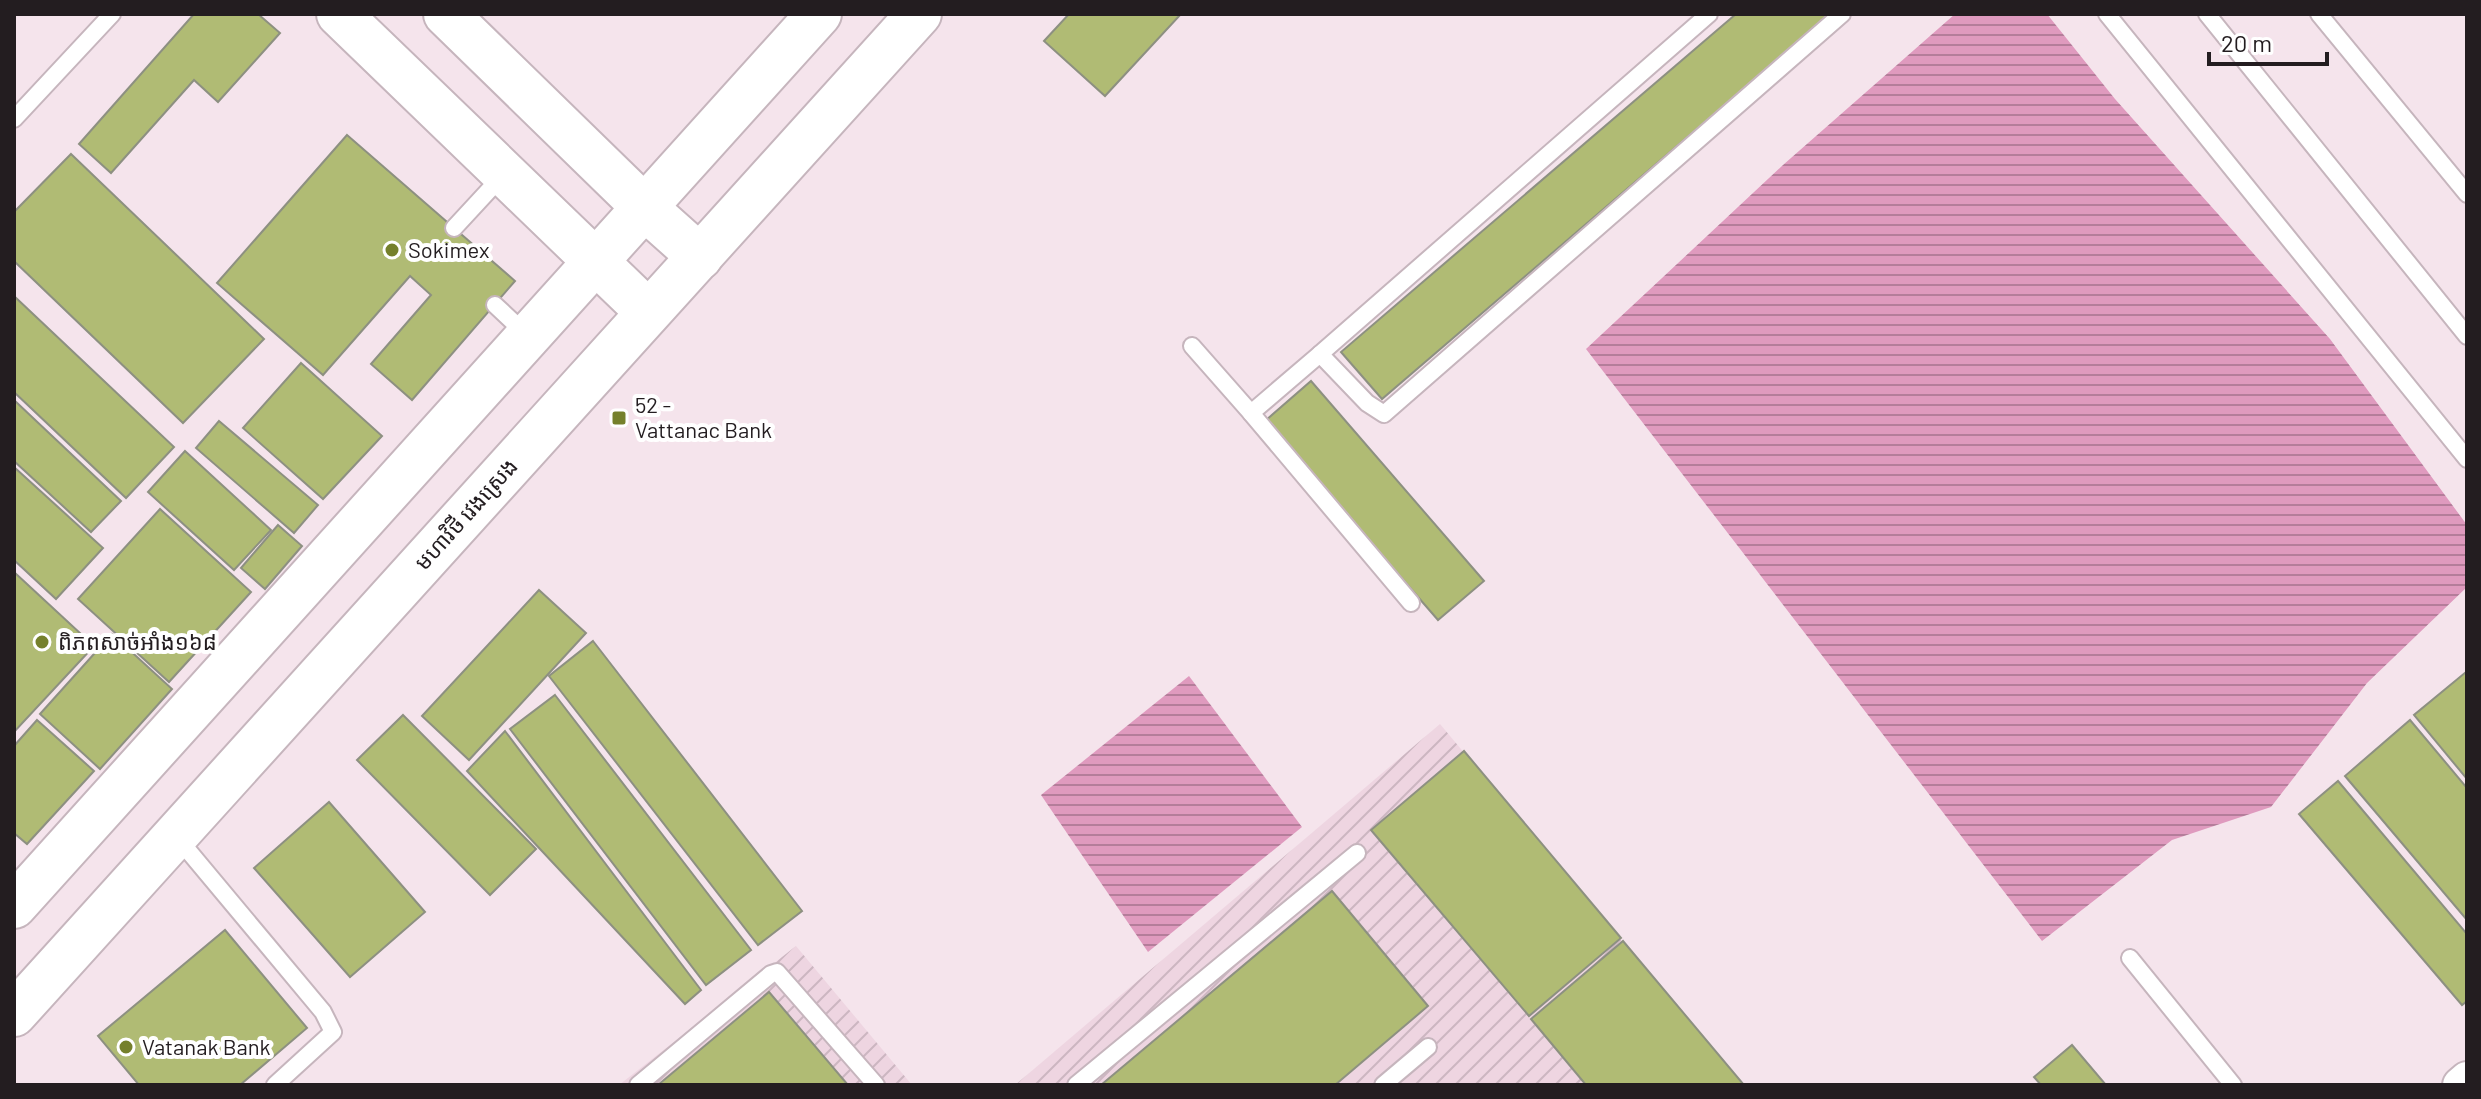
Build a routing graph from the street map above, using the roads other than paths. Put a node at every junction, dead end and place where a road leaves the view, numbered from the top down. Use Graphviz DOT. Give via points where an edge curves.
graph roads {
  1 [pos="112,14"];
  2 [pos="339,14"];
  3 [pos="446,14"];
  4 [pos="819,14"];
  5 [pos="919,14"];
  6 [pos="1709,14"];
  7 [pos="1842,14"];
  8 [pos="2107,14"];
  9 [pos="2207,14"];
  10 [pos="2319,14"];
  11 [pos="14,119"];
  12 [pos="504,173"];
  13 [pos="2467,194"];
  14 [pos="644,207"];
  15 [pos="454,228"];
  16 [pos="700,257"];
  17 [pos="595,262"];
  18 [pos="495,305"];
  19 [pos="648,312"];
  20 [pos="528,336"];
  21 [pos="2467,336"];
  22 [pos="1192,346"];
  23 [pos="1320,354"];
  24 [pos="1251,413"];
  25 [pos="2467,459"];
  26 [pos="1411,603"];
  27 [pos="176,835"];
  28 [pos="1357,853"];
  29 [pos="14,906"];
  30 [pos="2130,958"];
  31 [pos="14,1014"];
  32 [pos="1428,1047"];
  33 [pos="2467,1079"];
  34 [pos="275,1085"];
  35 [pos="638,1085"];
  36 [pos="876,1085"];
  37 [pos="1076,1085"];
  38 [pos="1383,1085"];
  39 [pos="2233,1085"];
  40 [pos="2460,1085"];
  1 -- 11 [label="lane"];
  2 -- 12 [label="main road"];
  3 -- 14 [label="main road"];
  4 -- 14 [label="main road"];
  5 -- 16 [label="main road, មហាវិថី វេងស្រេង"];
  6 -- 23 [label="lane"];
  7 -- 23 [label="lane" via="1384,414"];
  8 -- 25 [label="lane"];
  9 -- 21 [label="lane"];
  10 -- 13 [label="lane"];
  12 -- 15 [label="lane"];
  12 -- 17 [label="main road"];
  14 -- 16 [label="main road"];
  14 -- 17 [label="main road"];
  16 -- 19 [label="main road, មហាវិថី វេងស្រេង"];
  17 -- 19 [label="main road"];
  17 -- 20 [label="main road"];
  18 -- 20 [label="lane"];
  19 -- 27 [label="main road, មហាវិថី វេងស្រេង"];
  20 -- 29 [label="main road"];
  22 -- 24 [label="lane"];
  23 -- 24 [label="lane"];
  24 -- 26 [label="lane"];
  27 -- 31 [label="main road, មហាវិថី វេងស្រេង"];
  27 -- 34 [label="lane" via="323,1012 333,1032"];
  28 -- 37 [label="lane"];
  30 -- 39 [label="lane"];
  32 -- 38 [label="lane"];
  33 -- 40 [label="street"];
  35 -- 36 [label="lane" via="777,972"];
}
